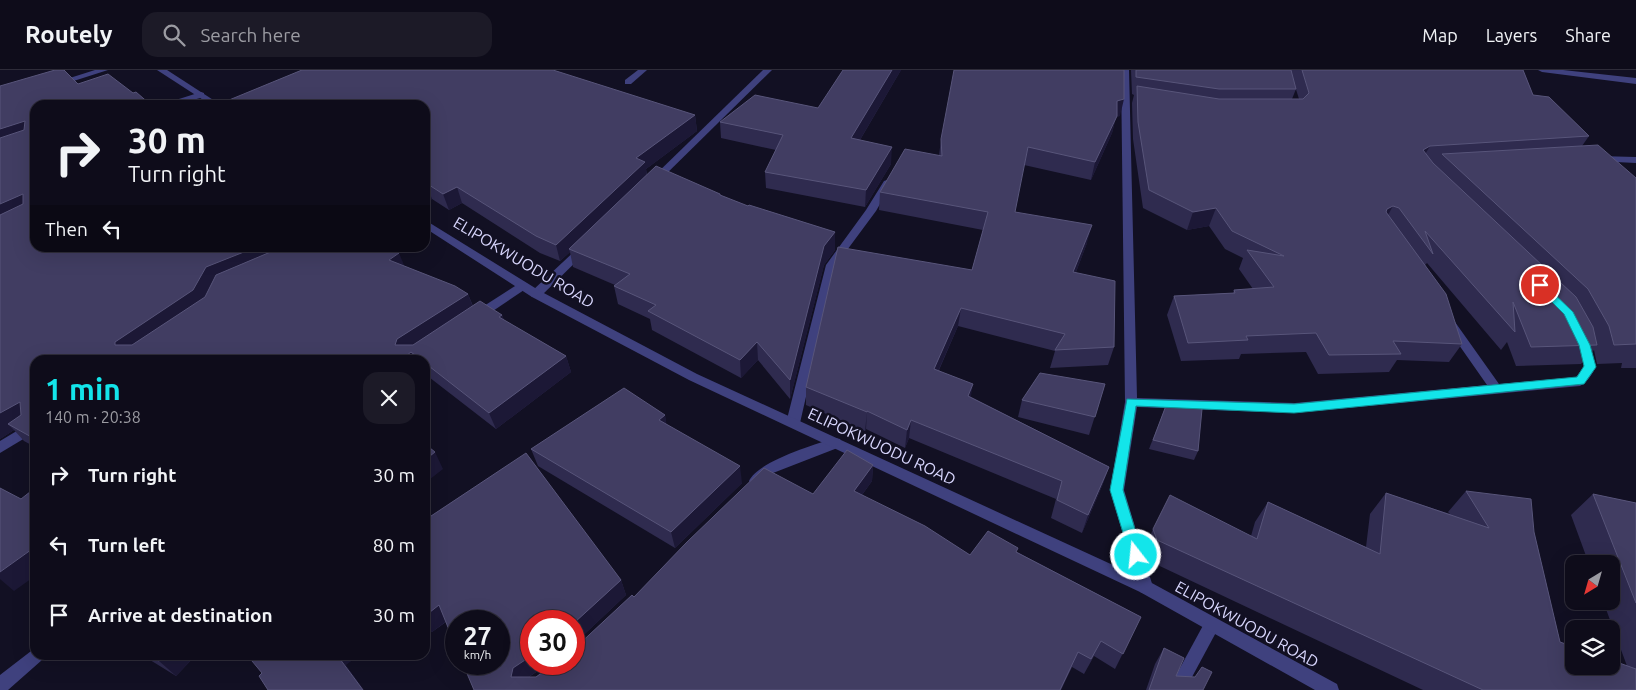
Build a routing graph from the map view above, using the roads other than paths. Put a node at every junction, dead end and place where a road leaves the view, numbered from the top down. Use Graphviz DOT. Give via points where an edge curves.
graph roads {
  1 [pos="104,70"];
  2 [pos="161,70"];
  3 [pos="643,70"];
  4 [pos="768,70"];
  5 [pos="1125,70"];
  6 [pos="1542,70"];
  7 [pos="1636,81"];
  8 [pos="628,82"];
  9 [pos="47,86"];
  10 [pos="201,95"];
  11 [pos="182,100"];
  12 [pos="209,100"];
  13 [pos="1591,159"];
  14 [pos="1636,160"];
  15 [pos="894,172"];
  16 [pos="643,192"];
  17 [pos="430,226"];
  18 [pos="593,239"];
  19 [pos="523,286"];
  20 [pos="536,294"];
  21 [pos="1445,317"];
  22 [pos="467,323"];
  23 [pos="1576,328"];
  24 [pos="1496,389"];
  25 [pos="1131,402"];
  26 [pos="793,424"];
  27 [pos="30,428"];
  28 [pos="835,443"];
  29 [pos="0,448"];
  30 [pos="743,494"];
  31 [pos="1146,587"];
  32 [pos="1212,625"];
  33 [pos="30,660"];
  34 [pos="0,686"];
  35 [pos="1176,690"];
  36 [pos="1331,690"];
  1 -- 9 [label="street"];
  2 -- 10 [label="street"];
  3 -- 8 [label="street"];
  4 -- 16 [label="street"];
  5 -- 25 [label="street" via="1130,98"];
  6 -- 7 [label="street"];
  10 -- 11 [label="street"];
  10 -- 12 [label="street"];
  13 -- 14 [label="street"];
  15 -- 26 [label="street" via="871,211 831,265"];
  17 -- 19 [label="street, ELIPOKWUODU ROAD"];
  18 -- 20 [label="street"];
  19 -- 20 [label="street, ELIPOKWUODU ROAD"];
  19 -- 22 [label="street"];
  20 -- 26 [label="street, ELIPOKWUODU ROAD" via="694,377"];
  21 -- 24 [label="street"];
  23 -- 24 [label="street" via="1585,345 1590,367 1580,381"];
  24 -- 25 [label="street" via="1294,408"];
  25 -- 31 [label="street" via="1117,490"];
  26 -- 28 [label="street, ELIPOKWUODU ROAD"];
  27 -- 29 [label="street"];
  28 -- 30 [label="street" via="768,469"];
  28 -- 31 [label="street, ELIPOKWUODU ROAD"];
  31 -- 32 [label="street, ELIPOKWUODU ROAD"];
  32 -- 35 [label="street"];
  32 -- 36 [label="street, ELIPOKWUODU ROAD"];
  33 -- 34 [label="street"];
}
